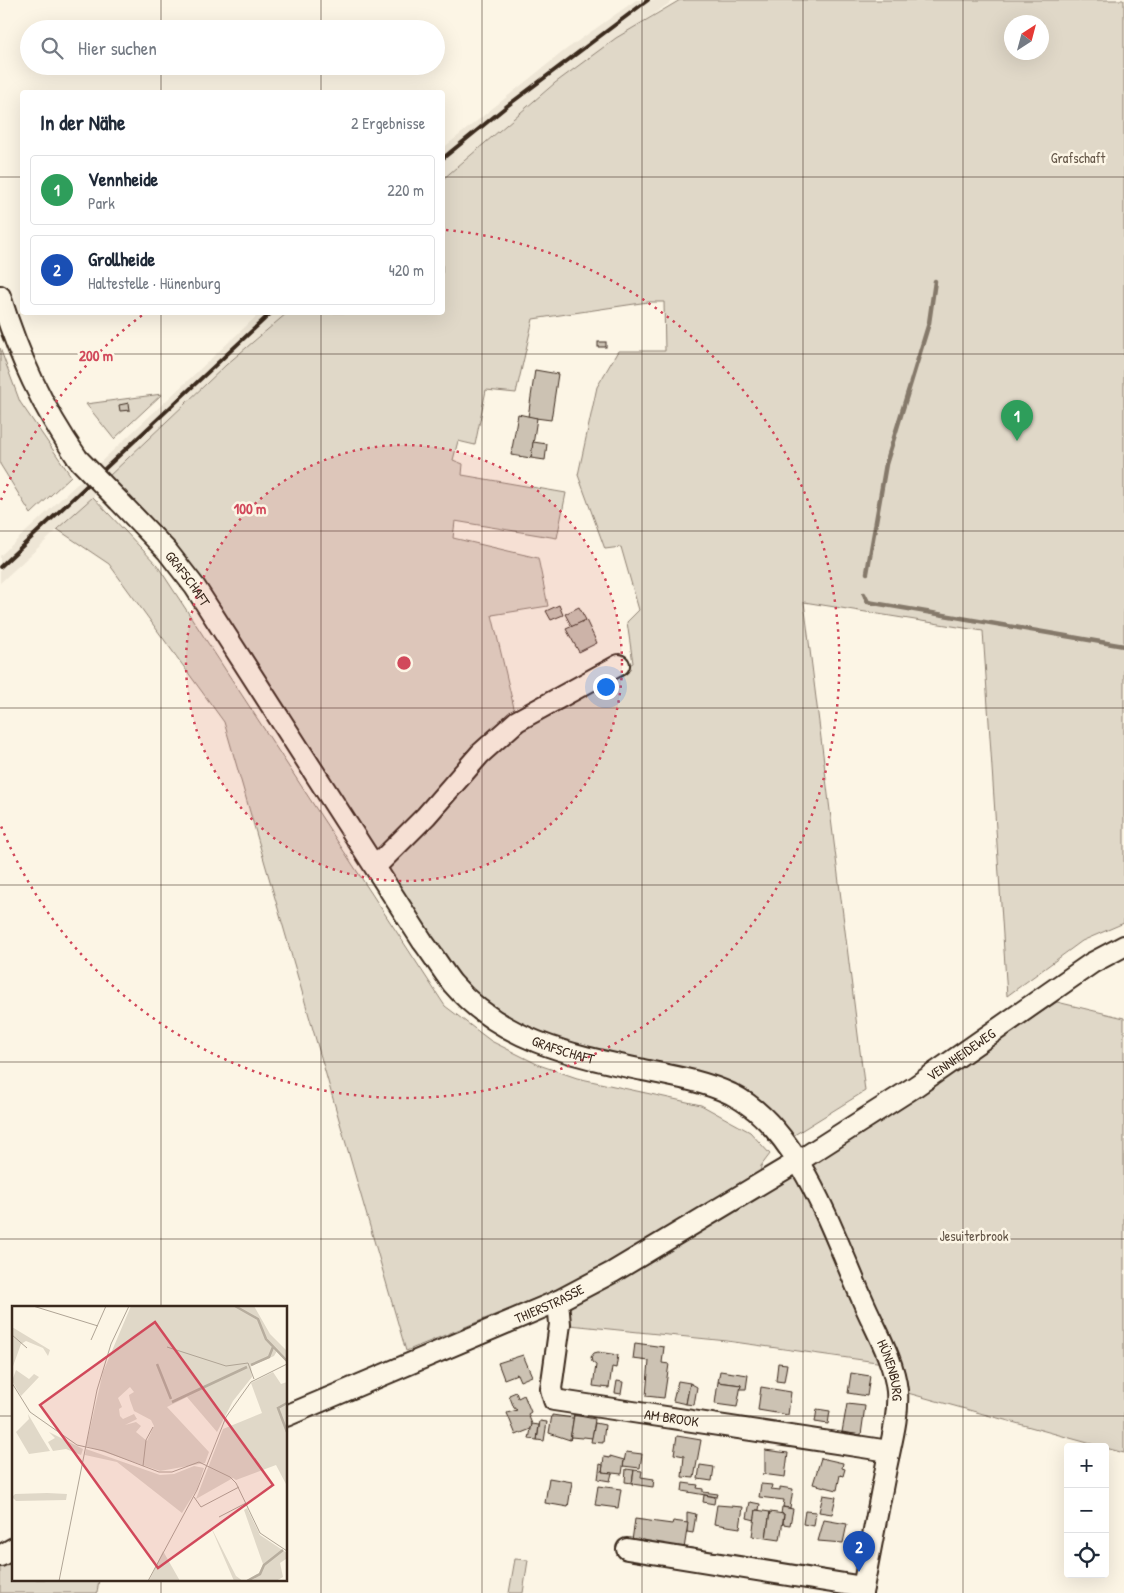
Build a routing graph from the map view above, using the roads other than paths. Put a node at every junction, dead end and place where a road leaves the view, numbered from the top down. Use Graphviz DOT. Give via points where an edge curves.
graph roads {
  1 [pos="0,296"];
  2 [pos="619,665"];
  3 [pos="375,868"];
  4 [pos="1124,946"];
  5 [pos="797,1162"];
  6 [pos="558,1301"];
  7 [pos="288,1415"];
  8 [pos="889,1452"];
  9 [pos="12,1549"];
  10 [pos="627,1549"];
  11 [pos="0,1556"];
  12 [pos="863,1590"];
  1 -- 3 [label="street, GRAFSCHAFT, bridge" via="34,388 56,426 78,459 166,550 195,587"];
  2 -- 3 [label="street" via="516,721 480,754"];
  3 -- 5 [label="street, GRAFSCHAFT" via="452,983 499,1024 534,1042 574,1056 678,1078 730,1094 770,1123"];
  4 -- 5 [label="street, VENNHEIDEWEG" via="1092,963 916,1086"];
  5 -- 6 [label="street, THIERSTRASSE" via="613,1272"];
  5 -- 8 [label="street, HÜNENBURG" via="818,1200 890,1364 897,1390"];
  6 -- 7 [label="street, THIERSTRASSE"];
  6 -- 8 [label="street, AM BROOK" via="560,1324 551,1389 554,1400"];
  8 -- 12 [label="street, HÜNENBURG"];
  9 -- 11 [label="street"];
  10 -- 12 [label="street"];
}
